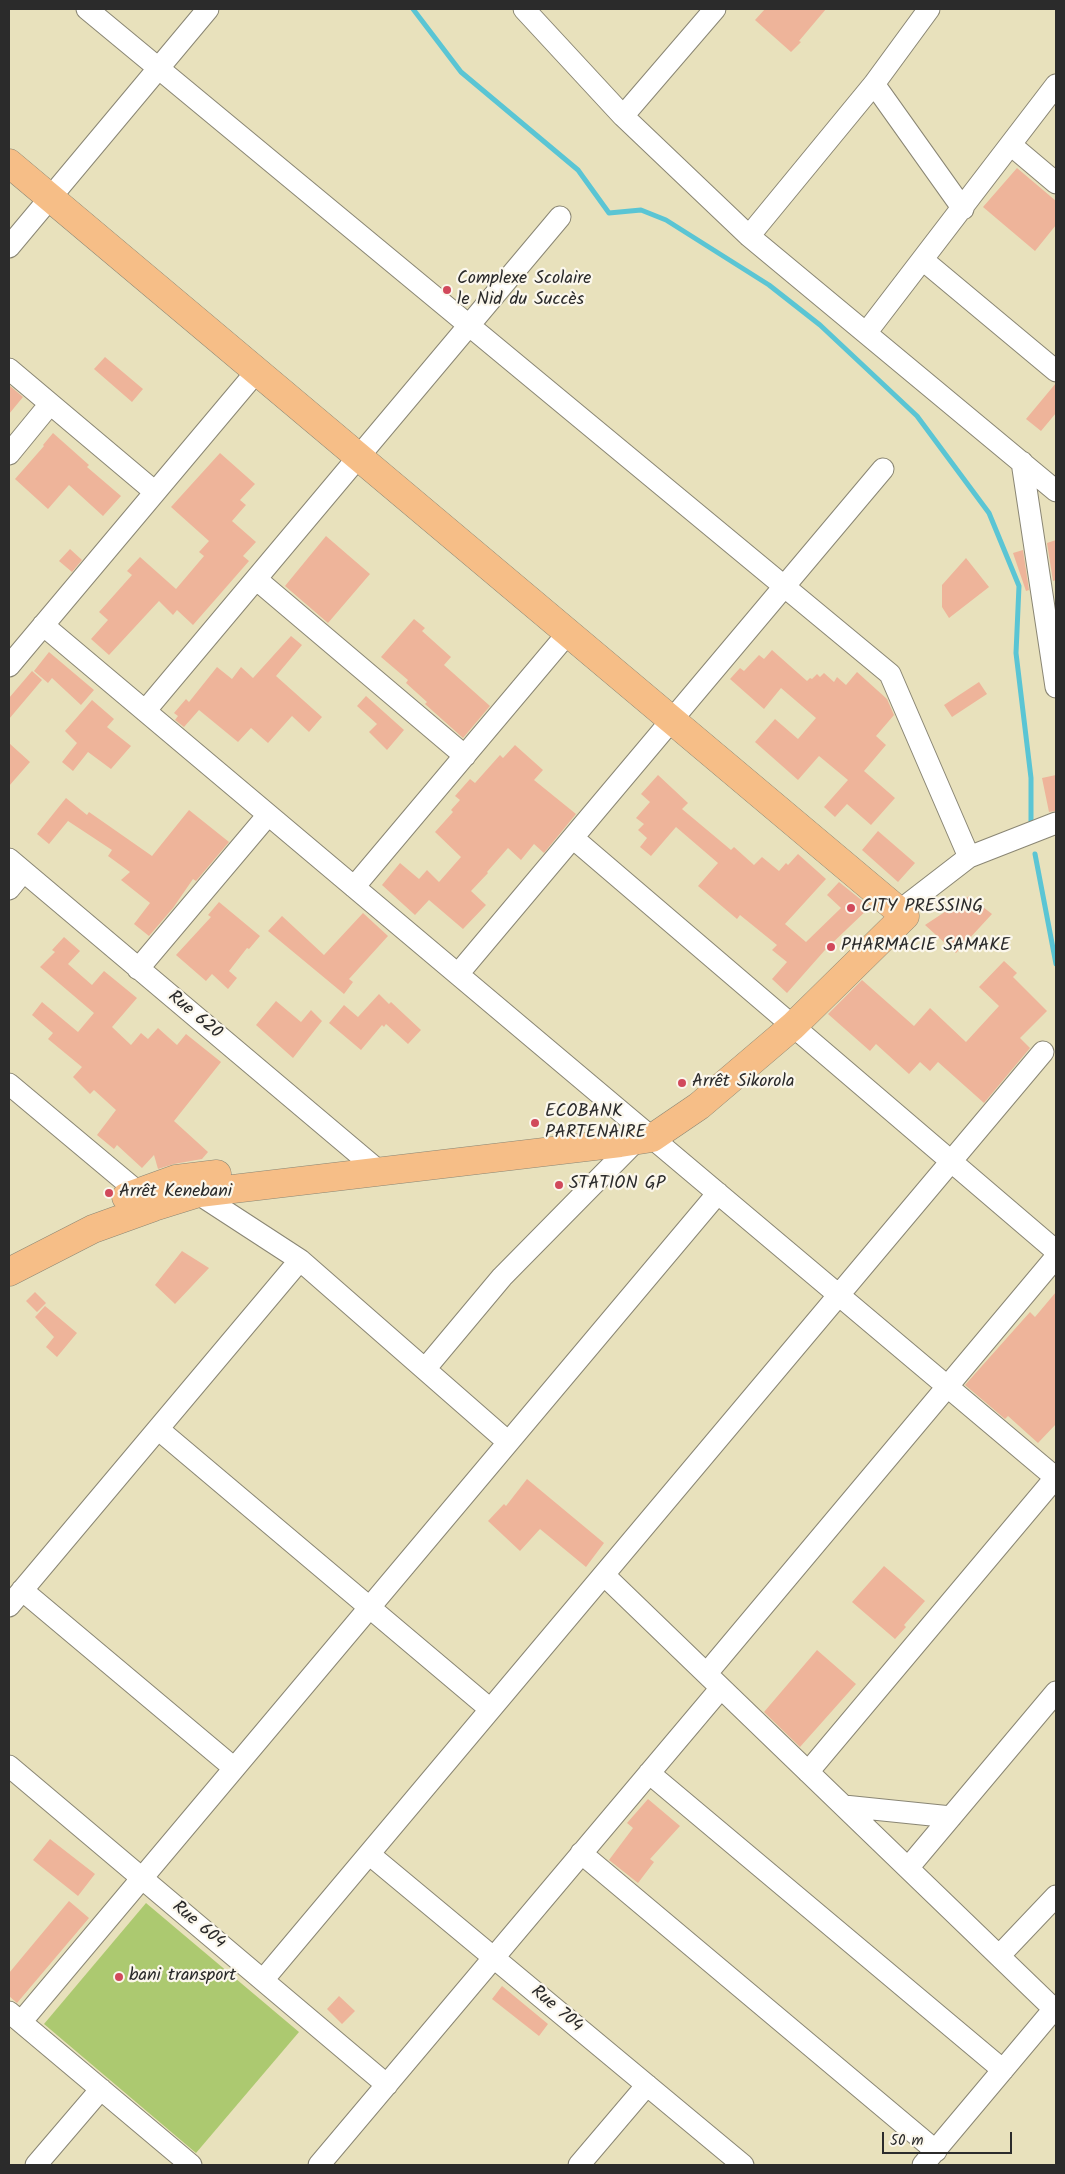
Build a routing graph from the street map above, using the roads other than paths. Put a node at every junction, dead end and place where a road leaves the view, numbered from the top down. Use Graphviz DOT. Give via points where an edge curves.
graph roads {
  1 [pos="87,9"];
  2 [pos="208,9"];
  3 [pos="524,9"];
  4 [pos="715,9"];
  5 [pos="929,9"];
  6 [pos="158,68"];
  7 [pos="874,84"];
  8 [pos="1056,85"];
  9 [pos="623,116"];
  10 [pos="1011,146"];
  11 [pos="9,163"];
  12 [pos="1056,183"];
  13 [pos="50,197"];
  14 [pos="963,209"];
  15 [pos="560,217"];
  16 [pos="749,236"];
  17 [pos="9,247"];
  18 [pos="924,260"];
  19 [pos="469,326"];
  20 [pos="866,333"];
  21 [pos="9,369"];
  22 [pos="257,371"];
  23 [pos="1056,371"];
  24 [pos="50,404"];
  25 [pos="9,454"];
  26 [pos="359,457"];
  27 [pos="1022,462"];
  28 [pos="883,469"];
  29 [pos="1056,491"];
  30 [pos="155,492"];
  31 [pos="256,579"];
  32 [pos="784,586"];
  33 [pos="43,625"];
  34 [pos="568,633"];
  35 [pos="9,666"];
  36 [pos="1056,687"];
  37 [pos="145,711"];
  38 [pos="672,720"];
  39 [pos="465,756"];
  40 [pos="268,815"];
  41 [pos="1056,823"];
  42 [pos="573,838"];
  43 [pos="969,857"];
  44 [pos="16,866"];
  45 [pos="354,887"];
  46 [pos="9,889"];
  47 [pos="899,911"];
  48 [pos="138,969"];
  49 [pos="458,974"];
  50 [pos="786,1020"];
  51 [pos="1042,1052"];
  52 [pos="9,1084"];
  53 [pos="642,1134"];
  54 [pos="951,1161"];
  55 [pos="371,1164"];
  56 [pos="188,1186"];
  57 [pos="138,1192"];
  58 [pos="718,1193"];
  59 [pos="1056,1251"];
  60 [pos="9,1252"];
  61 [pos="1056,1258"];
  62 [pos="300,1260"];
  63 [pos="9,1272"];
  64 [pos="839,1295"];
  65 [pos="425,1370"];
  66 [pos="948,1386"];
  67 [pos="158,1429"];
  68 [pos="508,1442"];
  69 [pos="1056,1477"];
  70 [pos="604,1575"];
  71 [pos="15,1598"];
  72 [pos="369,1608"];
  73 [pos="714,1680"];
  74 [pos="1056,1692"];
  75 [pos="490,1709"];
  76 [pos="9,1766"];
  77 [pos="234,1768"];
  78 [pos="808,1772"];
  79 [pos="649,1773"];
  80 [pos="844,1806"];
  81 [pos="951,1817"];
  82 [pos="582,1853"];
  83 [pos="369,1854"];
  84 [pos="908,1868"];
  85 [pos="142,1878"];
  86 [pos="1056,1896"];
  87 [pos="999,1956"];
  88 [pos="494,1958"];
  89 [pos="263,1980"];
  90 [pos="1055,2010"];
  91 [pos="15,2017"];
  92 [pos="1003,2070"];
  93 [pos="387,2084"];
  94 [pos="647,2085"];
  95 [pos="101,2090"];
  96 [pos="930,2158"];
  97 [pos="36,2165"];
  98 [pos="191,2165"];
  99 [pos="319,2165"];
  100 [pos="579,2165"];
  101 [pos="743,2165"];
  1 -- 6 [label="street"];
  2 -- 6 [label="street"];
  3 -- 9 [label="street"];
  4 -- 9 [label="street"];
  5 -- 7 [label="street"];
  6 -- 13 [label="street"];
  6 -- 19 [label="street"];
  7 -- 14 [label="street"];
  7 -- 16 [label="street"];
  8 -- 10 [label="street"];
  9 -- 16 [label="street"];
  10 -- 12 [label="street"];
  10 -- 14 [label="street"];
  11 -- 13 [label="main road"];
  13 -- 17 [label="street"];
  13 -- 22 [label="main road"];
  14 -- 18 [label="street"];
  15 -- 19 [label="street"];
  16 -- 20 [label="street"];
  18 -- 20 [label="street"];
  18 -- 23 [label="street"];
  19 -- 26 [label="street"];
  19 -- 32 [label="street"];
  20 -- 27 [label="street"];
  21 -- 24 [label="street"];
  22 -- 26 [label="main road"];
  22 -- 30 [label="street"];
  24 -- 25 [label="street"];
  24 -- 30 [label="street"];
  26 -- 31 [label="street"];
  26 -- 34 [label="main road"];
  27 -- 29 [label="street"];
  27 -- 36 [label="street"];
  28 -- 32 [label="street"];
  30 -- 33 [label="street"];
  31 -- 37 [label="street"];
  31 -- 39 [label="street"];
  32 -- 38 [label="street"];
  32 -- 43 [label="street" via="890,674"];
  33 -- 35 [label="street"];
  33 -- 37 [label="street"];
  34 -- 38 [label="main road"];
  34 -- 39 [label="street"];
  37 -- 40 [label="street"];
  38 -- 42 [label="street"];
  38 -- 47 [label="main road"];
  39 -- 45 [label="street"];
  40 -- 45 [label="street"];
  40 -- 48 [label="street"];
  41 -- 43 [label="street"];
  42 -- 49 [label="street"];
  42 -- 50 [label="street"];
  43 -- 47 [label="street"];
  44 -- 46 [label="street"];
  44 -- 48 [label="street, Rue 620"];
  45 -- 49 [label="street"];
  47 -- 50 [label="main road"];
  48 -- 55 [label="street, Rue 620"];
  49 -- 53 [label="street"];
  50 -- 53 [label="main road" via="686,1094"];
  50 -- 54 [label="street"];
  51 -- 54 [label="street"];
  52 -- 57 [label="street"];
  53 -- 55 [label="main road" via="626,1125"];
  53 -- 58 [label="street"];
  53 -- 65 [label="street" via="502,1277"];
  54 -- 59 [label="street"];
  54 -- 64 [label="street"];
  55 -- 56 [label="main road"];
  56 -- 57 [label="main road"];
  56 -- 62 [label="street"];
  56 -- 63 [label="main road" via="154,1207 92,1229"];
  57 -- 60 [label="main road"];
  58 -- 64 [label="street"];
  58 -- 68 [label="street"];
  61 -- 66 [label="street"];
  62 -- 65 [label="street"];
  62 -- 67 [label="street"];
  64 -- 66 [label="street"];
  64 -- 70 [label="street"];
  65 -- 68 [label="street"];
  66 -- 69 [label="street"];
  66 -- 73 [label="street"];
  67 -- 71 [label="street"];
  67 -- 72 [label="street"];
  68 -- 72 [label="street"];
  69 -- 78 [label="street"];
  70 -- 73 [label="street"];
  70 -- 75 [label="street"];
  71 -- 77 [label="street"];
  72 -- 75 [label="street"];
  72 -- 77 [label="street"];
  73 -- 78 [label="street"];
  73 -- 79 [label="street"];
  74 -- 81 [label="street"];
  75 -- 83 [label="street"];
  76 -- 85 [label="street, Rue 604"];
  77 -- 85 [label="street"];
  78 -- 80 [label="street"];
  79 -- 82 [label="street"];
  79 -- 92 [label="street"];
  80 -- 81 [label="street"];
  80 -- 84 [label="street"];
  81 -- 84 [label="street"];
  82 -- 88 [label="street"];
  82 -- 96 [label="street"];
  83 -- 88 [label="street, Rue 704"];
  83 -- 89 [label="street"];
  84 -- 87 [label="street"];
  85 -- 89 [label="street, Rue 604"];
  85 -- 91 [label="street"];
  86 -- 87 [label="street"];
  87 -- 90 [label="street"];
  88 -- 93 [label="street"];
  88 -- 94 [label="street, Rue 704"];
  89 -- 93 [label="street, Rue 604"];
  90 -- 92 [label="street"];
  91 -- 95 [label="street"];
  92 -- 96 [label="street"];
  93 -- 99 [label="street"];
  94 -- 100 [label="street"];
  94 -- 101 [label="street, Rue 704"];
  95 -- 97 [label="street"];
  95 -- 98 [label="street"];
}
